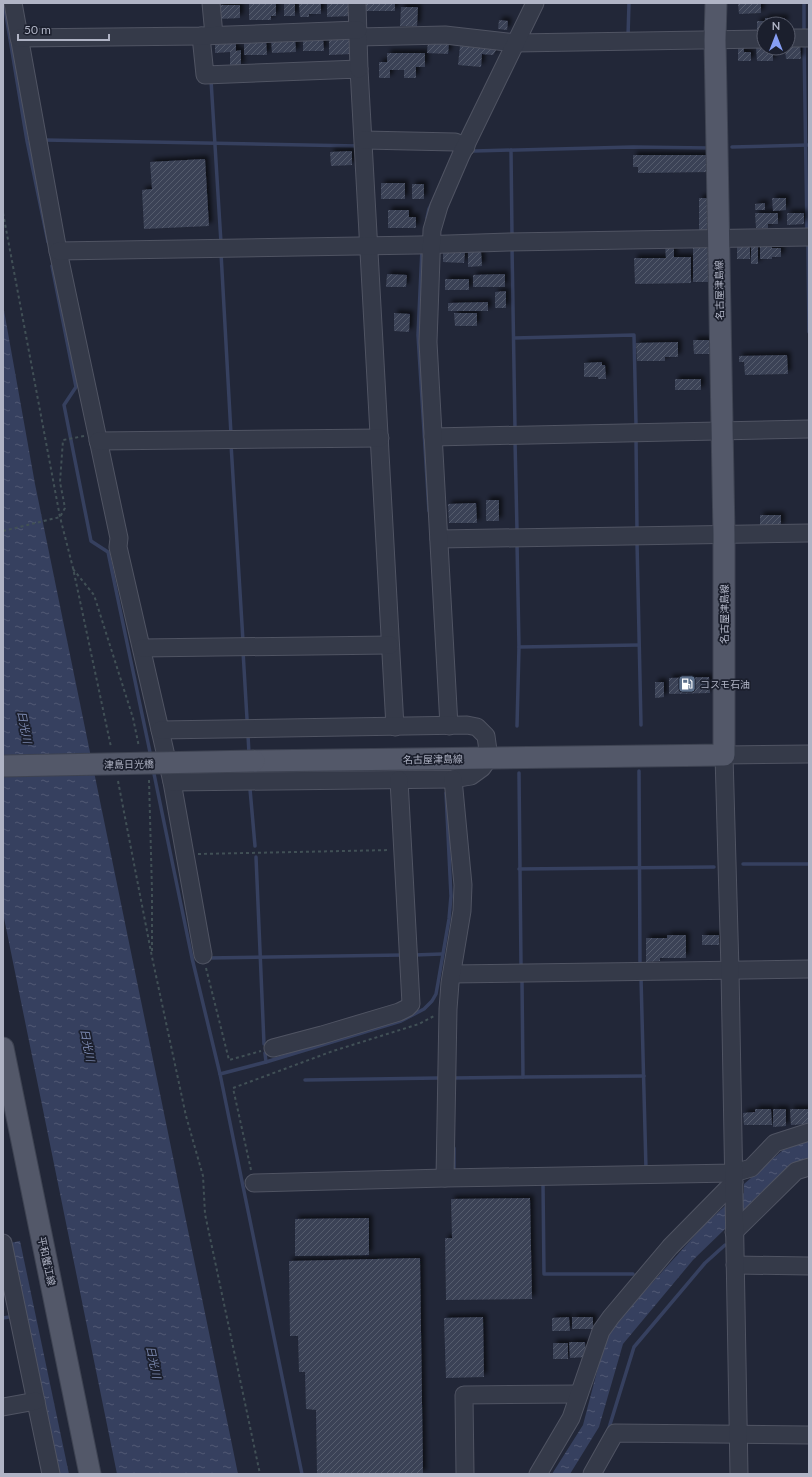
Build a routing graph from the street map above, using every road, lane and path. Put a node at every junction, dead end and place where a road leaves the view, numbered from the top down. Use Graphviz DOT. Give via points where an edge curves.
graph roads {
  1 [pos="13,3"];
  2 [pos="211,3"];
  3 [pos="357,3"];
  4 [pos="535,3"];
  5 [pos="716,3"];
  6 [pos="358,34"];
  7 [pos="208,36"];
  8 [pos="19,38"];
  9 [pos="796,38"];
  10 [pos="809,38"];
  11 [pos="756,39"];
  12 [pos="715,40"];
  13 [pos="510,42"];
  14 [pos="359,69"];
  15 [pos="364,140"];
  16 [pos="460,144"];
  17 [pos="3,213"];
  18 [pos="809,237"];
  19 [pos="719,238"];
  20 [pos="424,245"];
  21 [pos="370,246"];
  22 [pos="58,250"];
  23 [pos="809,429"];
  24 [pos="722,430"];
  25 [pos="75,437"];
  26 [pos="433,437"];
  27 [pos="380,438"];
  28 [pos="98,441"];
  29 [pos="60,517"];
  30 [pos="3,531"];
  31 [pos="809,533"];
  32 [pos="724,534"];
  33 [pos="439,539"];
  34 [pos="73,568"];
  35 [pos="390,644"];
  36 [pos="142,648"];
  37 [pos="449,726"];
  38 [pos="395,727"];
  39 [pos="160,730"];
  40 [pos="110,747"];
  41 [pos="140,748"];
  42 [pos="809,754"];
  43 [pos="724,755"];
  44 [pos="489,758"];
  45 [pos="254,761"];
  46 [pos="3,766"];
  47 [pos="453,779"];
  48 [pos="148,780"];
  49 [pos="399,780"];
  50 [pos="118,781"];
  51 [pos="172,782"];
  52 [pos="403,850"];
  53 [pos="185,854"];
  54 [pos="203,955"];
  55 [pos="152,957"];
  56 [pos="809,969"];
  57 [pos="730,970"];
  58 [pos="452,974"];
  59 [pos="448,1009"];
  60 [pos="3,1048"];
  61 [pos="273,1048"];
  62 [pos="809,1132"];
  63 [pos="809,1167"];
  64 [pos="445,1178"];
  65 [pos="734,1182"];
  66 [pos="254,1183"];
  67 [pos="734,1229"];
  68 [pos="3,1243"];
  69 [pos="735,1265"];
  70 [pos="809,1266"];
  71 [pos="579,1394"];
  72 [pos="36,1401"];
  73 [pos="3,1407"];
  74 [pos="738,1435"];
  75 [pos="809,1435"];
  76 [pos="51,1474"];
  77 [pos="90,1474"];
  78 [pos="260,1474"];
  79 [pos="465,1474"];
  80 [pos="538,1474"];
  81 [pos="592,1474"];
  82 [pos="739,1474"];
  1 -- 8 [label="street"];
  2 -- 7 [label="street"];
  3 -- 6 [label="street"];
  4 -- 13 [label="street"];
  5 -- 12 [label="main road, 名古屋津島線"];
  6 -- 7 [label="street"];
  6 -- 13 [label="street" via="445,35"];
  6 -- 14 [label="street"];
  7 -- 8 [label="street"];
  7 -- 14 [label="street" via="209,75"];
  8 -- 22 [label="street"];
  9 -- 10 [label="street"];
  11 -- 12 [label="street"];
  12 -- 13 [label="street"];
  12 -- 19 [label="main road, 名古屋津島線"];
  13 -- 16 [label="street"];
  14 -- 15 [label="street"];
  15 -- 16 [label="street"];
  15 -- 21 [label="street"];
  16 -- 20 [label="street" via="432,230"];
  17 -- 29 [label="path"];
  18 -- 19 [label="street"];
  19 -- 20 [label="street"];
  19 -- 24 [label="main road, 名古屋津島線"];
  20 -- 21 [label="street"];
  20 -- 26 [label="street"];
  21 -- 22 [label="street"];
  21 -- 27 [label="street"];
  22 -- 28 [label="street"];
  23 -- 24 [label="street"];
  24 -- 26 [label="street"];
  24 -- 32 [label="main road, 名古屋津島線"];
  25 -- 29 [label="path" via="63,440 60,482 65,508"];
  26 -- 33 [label="street"];
  27 -- 28 [label="street"];
  27 -- 35 [label="street"];
  28 -- 36 [label="street" via="119,538 118,547"];
  29 -- 30 [label="path"];
  29 -- 34 [label="path"];
  31 -- 32 [label="street"];
  32 -- 33 [label="street"];
  32 -- 43 [label="main road, 名古屋津島線"];
  33 -- 37 [label="street"];
  34 -- 40 [label="path"];
  34 -- 41 [label="path" via="94,595"];
  35 -- 36 [label="street"];
  35 -- 38 [label="street"];
  36 -- 39 [label="street"];
  37 -- 38 [label="street"];
  37 -- 44 [label="street" via="478,727 486,736"];
  38 -- 39 [label="street"];
  39 -- 51 [label="street"];
  42 -- 43 [label="street"];
  43 -- 44 [label="main road, 名古屋津島線"];
  43 -- 57 [label="street"];
  44 -- 45 [label="main road, 名古屋津島線"];
  44 -- 47 [label="street" via="482,768 471,776"];
  45 -- 46 [label="main road, 津島日光橋, bridge"];
  47 -- 49 [label="street"];
  47 -- 58 [label="street" via="462,912"];
  48 -- 55 [label="path"];
  49 -- 51 [label="street"];
  49 -- 52 [label="street"];
  50 -- 55 [label="path"];
  51 -- 53 [label="street"];
  52 -- 53 [label="path"];
  52 -- 61 [label="street" via="411,1004 399,1012"];
  53 -- 54 [label="street"];
  54 -- 61 [label="path" via="229,1060"];
  55 -- 78 [label="path" via="186,1116 203,1176 205,1214"];
  56 -- 57 [label="street"];
  57 -- 58 [label="street"];
  57 -- 65 [label="street"];
  58 -- 59 [label="street"];
  59 -- 64 [label="street"];
  59 -- 66 [label="path" via="419,1024 333,1051 233,1088"];
  60 -- 77 [label="main road, 平和蟹江線"];
  62 -- 65 [label="street" via="775,1143"];
  63 -- 67 [label="street" via="796,1171"];
  64 -- 65 [label="street"];
  64 -- 66 [label="street"];
  65 -- 67 [label="street"];
  65 -- 71 [label="street" via="670,1247 611,1317 601,1331"];
  67 -- 69 [label="street"];
  68 -- 72 [label="street"];
  69 -- 70 [label="street"];
  69 -- 74 [label="street"];
  71 -- 79 [label="street" via="464,1394"];
  71 -- 80 [label="street" via="571,1418"];
  72 -- 73 [label="street"];
  72 -- 76 [label="street"];
  74 -- 75 [label="street"];
  74 -- 81 [label="street" via="615,1434"];
  74 -- 82 [label="street"];
}
